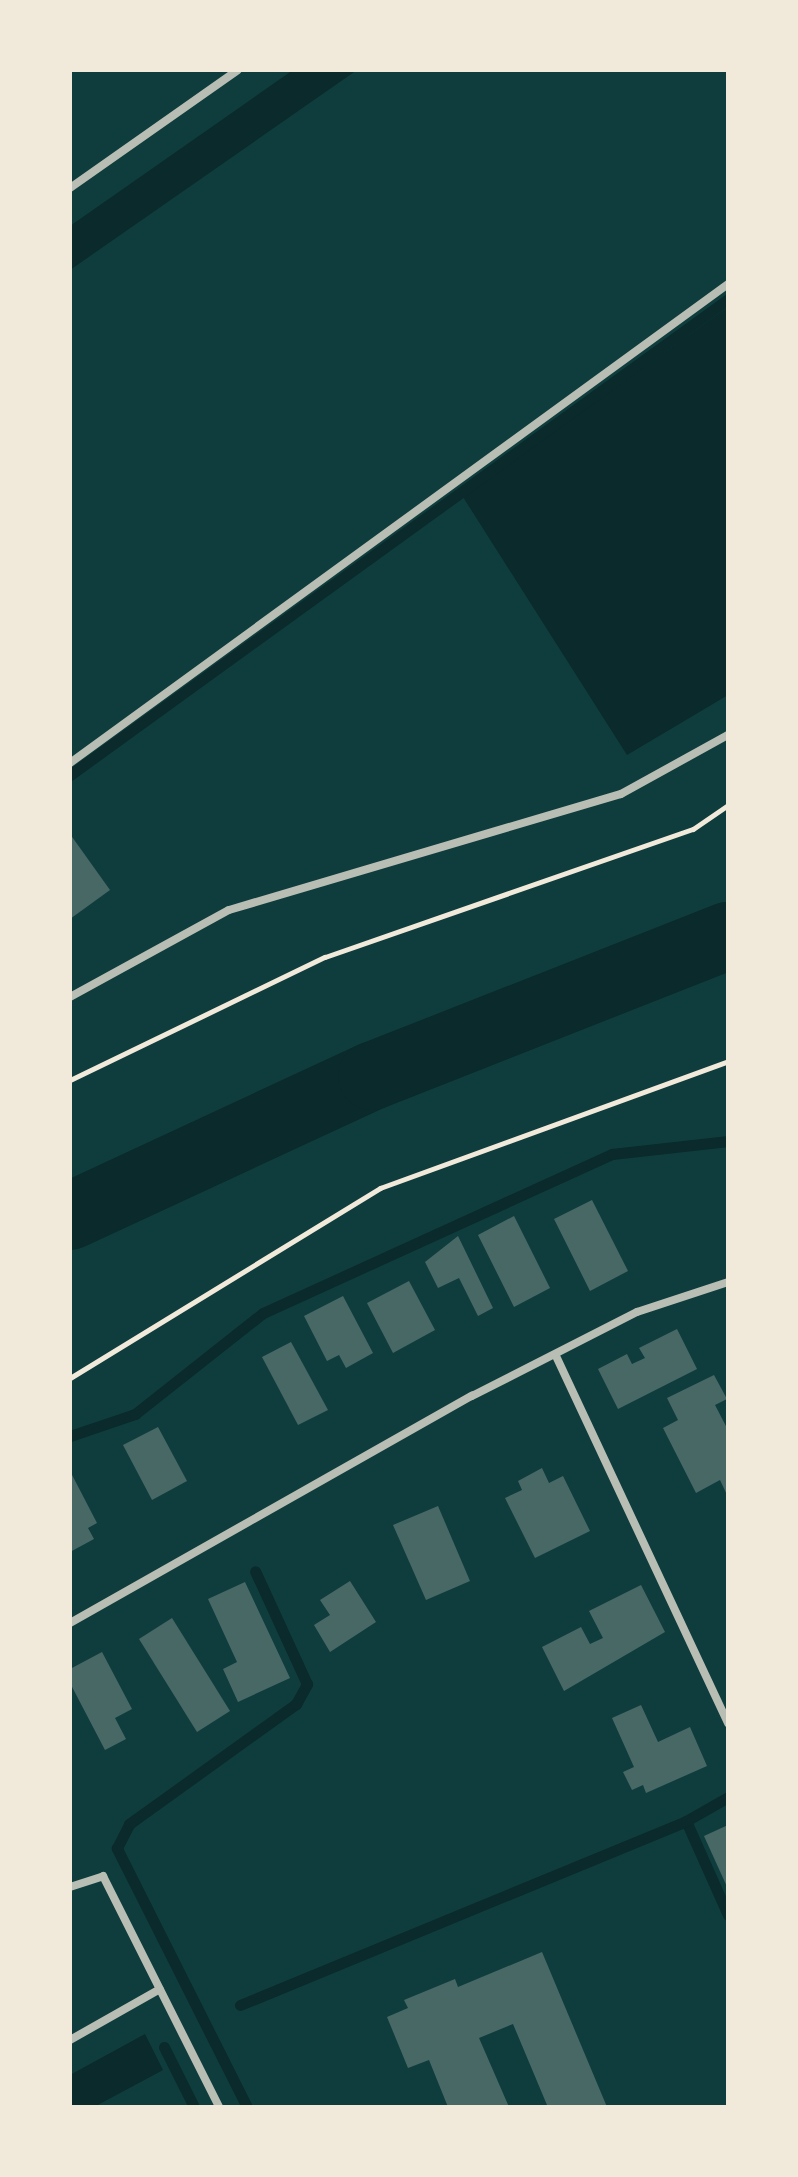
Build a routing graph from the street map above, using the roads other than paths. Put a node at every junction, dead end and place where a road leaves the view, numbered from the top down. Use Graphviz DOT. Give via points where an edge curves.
graph roads {
  1 [pos="238,70"];
  2 [pos="70,188"];
  3 [pos="728,284"];
  4 [pos="728,735"];
  5 [pos="70,763"];
  6 [pos="70,997"];
  7 [pos="728,1282"];
  8 [pos="556,1356"];
  9 [pos="70,1623"];
  10 [pos="728,1724"];
  11 [pos="70,1887"];
  12 [pos="160,1989"];
  13 [pos="70,2040"];
  14 [pos="219,2107"];
  1 -- 2 [label="street"];
  3 -- 5 [label="street"];
  4 -- 6 [label="street" via="621,794 229,910"];
  7 -- 8 [label="street" via="637,1312"];
  8 -- 9 [label="street" via="311,1482"];
  8 -- 10 [label="street"];
  11 -- 12 [label="street" via="103,1876"];
  12 -- 13 [label="street"];
  12 -- 14 [label="street"];
}
